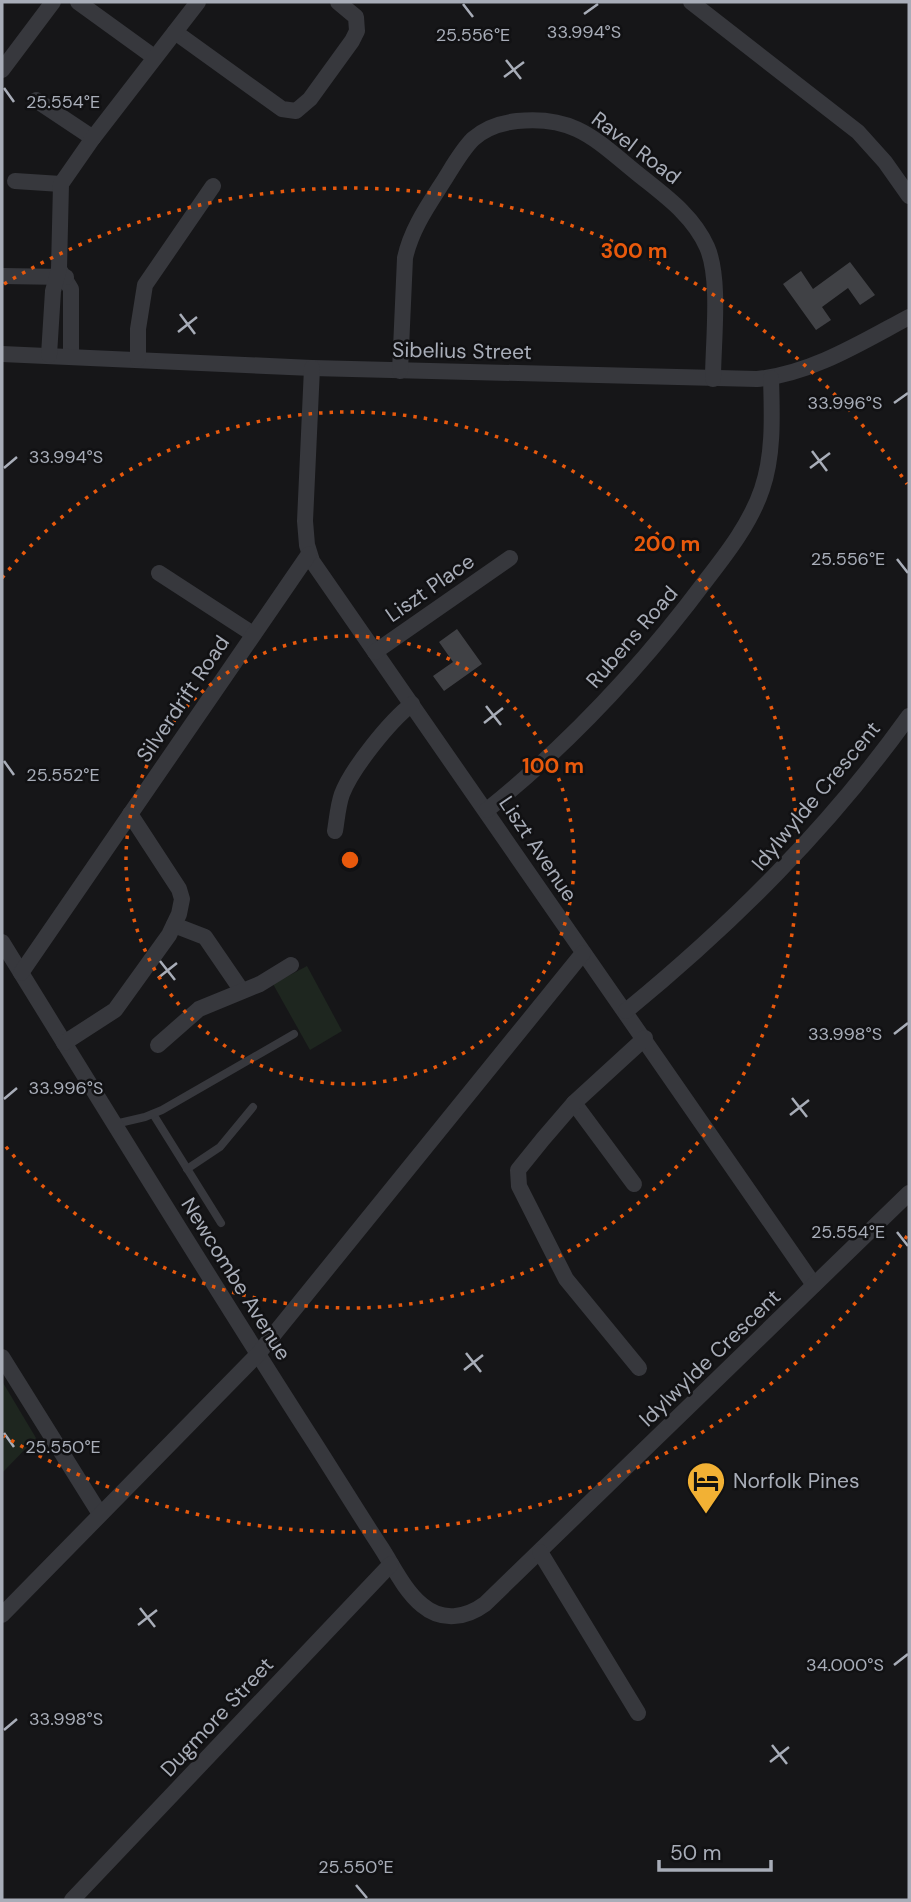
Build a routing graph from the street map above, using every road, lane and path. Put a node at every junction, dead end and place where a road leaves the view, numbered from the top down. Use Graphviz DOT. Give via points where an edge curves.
graph roads {
  1 [pos="32,2"];
  2 [pos="78,2"];
  3 [pos="198,2"];
  4 [pos="338,2"];
  5 [pos="691,2"];
  6 [pos="49,7"];
  7 [pos="175,32"];
  8 [pos="155,57"];
  9 [pos="2,70"];
  10 [pos="36,100"];
  11 [pos="93,138"];
  12 [pos="15,181"];
  13 [pos="61,184"];
  14 [pos="213,186"];
  15 [pos="909,196"];
  16 [pos="60,274"];
  17 [pos="2,276"];
  18 [pos="909,317"];
  19 [pos="2,354"];
  20 [pos="49,355"];
  21 [pos="71,356"];
  22 [pos="138,359"];
  23 [pos="312,368"];
  24 [pos="400,371"];
  25 [pos="771,377"];
  26 [pos="713,379"];
  27 [pos="309,554"];
  28 [pos="510,558"];
  29 [pos="159,573"];
  30 [pos="253,634"];
  31 [pos="374,652"];
  32 [pos="412,704"];
  33 [pos="909,716"];
  34 [pos="486,810"];
  35 [pos="130,814"];
  36 [pos="335,831"];
  37 [pos="174,925"];
  38 [pos="2,942"];
  39 [pos="583,953"];
  40 [pos="291,965"];
  41 [pos="21,973"];
  42 [pos="242,992"];
  43 [pos="626,1011"];
  44 [pos="294,1034"];
  45 [pos="645,1038"];
  46 [pos="64,1043"];
  47 [pos="158,1045"];
  48 [pos="575,1103"];
  49 [pos="253,1107"];
  50 [pos="153,1114"];
  51 [pos="115,1124"];
  52 [pos="187,1169"];
  53 [pos="634,1184"];
  54 [pos="909,1193"];
  55 [pos="221,1223"];
  56 [pos="814,1286"];
  57 [pos="258,1354"];
  58 [pos="2,1357"];
  59 [pos="639,1368"];
  60 [pos="100,1514"];
  61 [pos="540,1552"];
  62 [pos="391,1564"];
  63 [pos="2,1615"];
  64 [pos="452,1617"];
  65 [pos="638,1713"];
  66 [pos="72,1900"];
  1 -- 6 [label="street"];
  2 -- 8 [label="street"];
  3 -- 7 [label="street"];
  4 -- 7 [label="street" via="356,17 357,32 310,99 296,111 282,109"];
  5 -- 15 [label="street" via="858,132"];
  6 -- 9 [label="street"];
  7 -- 8 [label="street"];
  8 -- 11 [label="street"];
  10 -- 11 [label="street"];
  11 -- 13 [label="street"];
  12 -- 13 [label="street"];
  13 -- 16 [label="street"];
  14 -- 22 [label="street" via="145,285"];
  16 -- 17 [label="street"];
  16 -- 20 [label="street"];
  16 -- 21 [label="street" via="71,289"];
  18 -- 25 [label="street, Sibelius Street" via="822,361"];
  19 -- 20 [label="street, Sibelius Street"];
  20 -- 21 [label="street, Sibelius Street"];
  21 -- 22 [label="street, Sibelius Street"];
  22 -- 23 [label="street, Sibelius Street"];
  23 -- 24 [label="street, Sibelius Street"];
  23 -- 27 [label="street, Liszt Avenue" via="305,512"];
  24 -- 26 [label="street, Sibelius Street"];
  24 -- 26 [label="street, Ravel Road" via="405,258 422,215 478,135 504,123 542,120 570,125 594,139 673,202 695,226 712,267"];
  25 -- 26 [label="street, Sibelius Street"];
  25 -- 34 [label="street, Rubens Road" via="766,475 737,537 678,617 580,727"];
  27 -- 30 [label="street, Silverdrift Road"];
  27 -- 31 [label="street, Liszt Avenue"];
  28 -- 31 [label="street, Liszt Place"];
  29 -- 30 [label="street"];
  30 -- 35 [label="street, Silverdrift Road"];
  31 -- 32 [label="street, Liszt Avenue"];
  32 -- 34 [label="street, Liszt Avenue"];
  32 -- 36 [label="street" via="388,724 345,786"];
  33 -- 43 [label="street, Idylwylde Crescent" via="775,878"];
  34 -- 39 [label="street, Liszt Avenue"];
  35 -- 37 [label="street" via="179,889 182,899"];
  35 -- 41 [label="street, Silverdrift Road"];
  37 -- 42 [label="street" via="205,937"];
  37 -- 46 [label="street" via="115,1010"];
  38 -- 41 [label="street, Newcombe Avenue"];
  39 -- 43 [label="street, Liszt Avenue"];
  39 -- 57 [label="street"];
  40 -- 42 [label="street"];
  41 -- 46 [label="street, Newcombe Avenue"];
  42 -- 47 [label="street" via="200,1009"];
  43 -- 45 [label="street, Liszt Avenue"];
  44 -- 50 [label="lane"];
  45 -- 48 [label="street"];
  45 -- 56 [label="street, Liszt Avenue"];
  46 -- 51 [label="street, Newcombe Avenue"];
  48 -- 53 [label="street"];
  48 -- 59 [label="street" via="522,1164 519,1186 566,1279"];
  49 -- 52 [label="lane" via="220,1147"];
  50 -- 51 [label="lane"];
  50 -- 52 [label="lane"];
  51 -- 57 [label="street, Newcombe Avenue"];
  52 -- 55 [label="lane"];
  54 -- 56 [label="street, Idylwylde Crescent"];
  56 -- 61 [label="street, Idylwylde Crescent"];
  57 -- 60 [label="street"];
  57 -- 62 [label="street, Newcombe Avenue"];
  58 -- 60 [label="street"];
  60 -- 63 [label="street"];
  61 -- 64 [label="street, Idylwylde Crescent" via="472,1614"];
  61 -- 65 [label="street"];
  62 -- 64 [label="street, Newcombe Avenue" via="424,1607"];
  62 -- 66 [label="street, Dugmore Street"];
}
